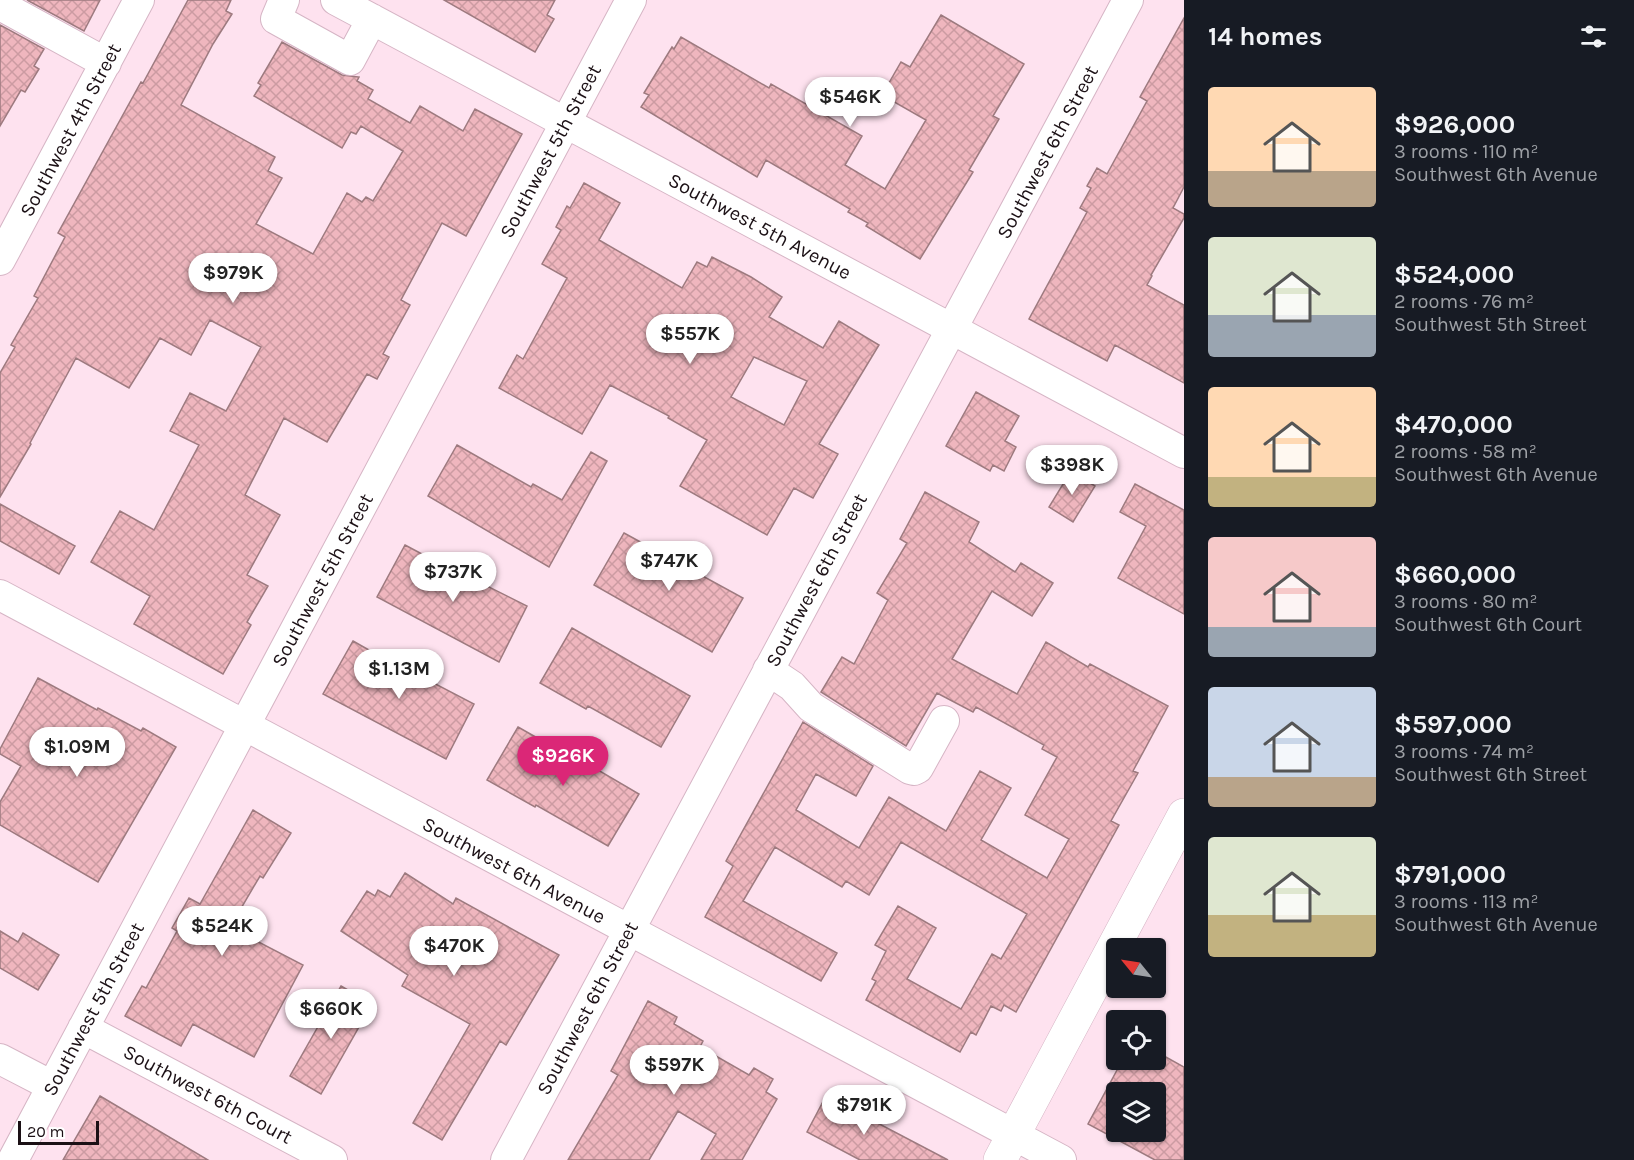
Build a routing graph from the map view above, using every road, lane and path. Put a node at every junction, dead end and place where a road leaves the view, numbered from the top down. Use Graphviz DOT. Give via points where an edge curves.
graph roads {
  1 [pos="139,0"];
  2 [pos="284,0"];
  3 [pos="336,0"];
  4 [pos="631,0"];
  5 [pos="1128,0"];
  6 [pos="0,4"];
  7 [pos="372,19"];
  8 [pos="106,63"];
  9 [pos="565,122"];
  10 [pos="0,260"];
  11 [pos="952,328"];
  12 [pos="1184,453"];
  13 [pos="0,595"];
  14 [pos="768,670"];
  15 [pos="944,721"];
  16 [pos="245,726"];
  17 [pos="1184,815"];
  18 [pos="628,930"];
  19 [pos="83,1028"];
  20 [pos="0,1059"];
  21 [pos="52,1086"];
  22 [pos="1007,1148"];
  23 [pos="13,1160"];
  24 [pos="332,1160"];
  25 [pos="506,1160"];
  26 [pos="1061,1160"];
  1 -- 8 [label="street, Southwest 4th Street"];
  2 -- 7 [label="street" via="276,19 350,60"];
  3 -- 7 [label="street, Southwest 5th Avenue"];
  4 -- 9 [label="street, Southwest 5th Street"];
  5 -- 11 [label="street, Southwest 6th Street"];
  6 -- 8 [label="street"];
  7 -- 9 [label="street, Southwest 5th Avenue"];
  8 -- 10 [label="street, Southwest 4th Street"];
  9 -- 11 [label="street, Southwest 5th Avenue"];
  9 -- 16 [label="street, Southwest 5th Street"];
  11 -- 12 [label="street, Southwest 5th Avenue"];
  11 -- 14 [label="street, Southwest 6th Street"];
  13 -- 16 [label="street, Southwest 6th Avenue"];
  14 -- 15 [label="street" via="792,686 811,707 910,769 918,768"];
  14 -- 18 [label="street, Southwest 6th Street"];
  16 -- 18 [label="street, Southwest 6th Avenue"];
  16 -- 19 [label="street, Southwest 5th Street"];
  17 -- 22 [label="main road"];
  18 -- 22 [label="street, Southwest 6th Avenue"];
  18 -- 25 [label="street, Southwest 6th Street"];
  19 -- 21 [label="street, Southwest 5th Street"];
  19 -- 24 [label="street, Southwest 6th Court"];
  20 -- 21 [label="street"];
  21 -- 23 [label="street, Southwest 5th Street"];
  22 -- 26 [label="street, Southwest 6th Avenue"];
}
